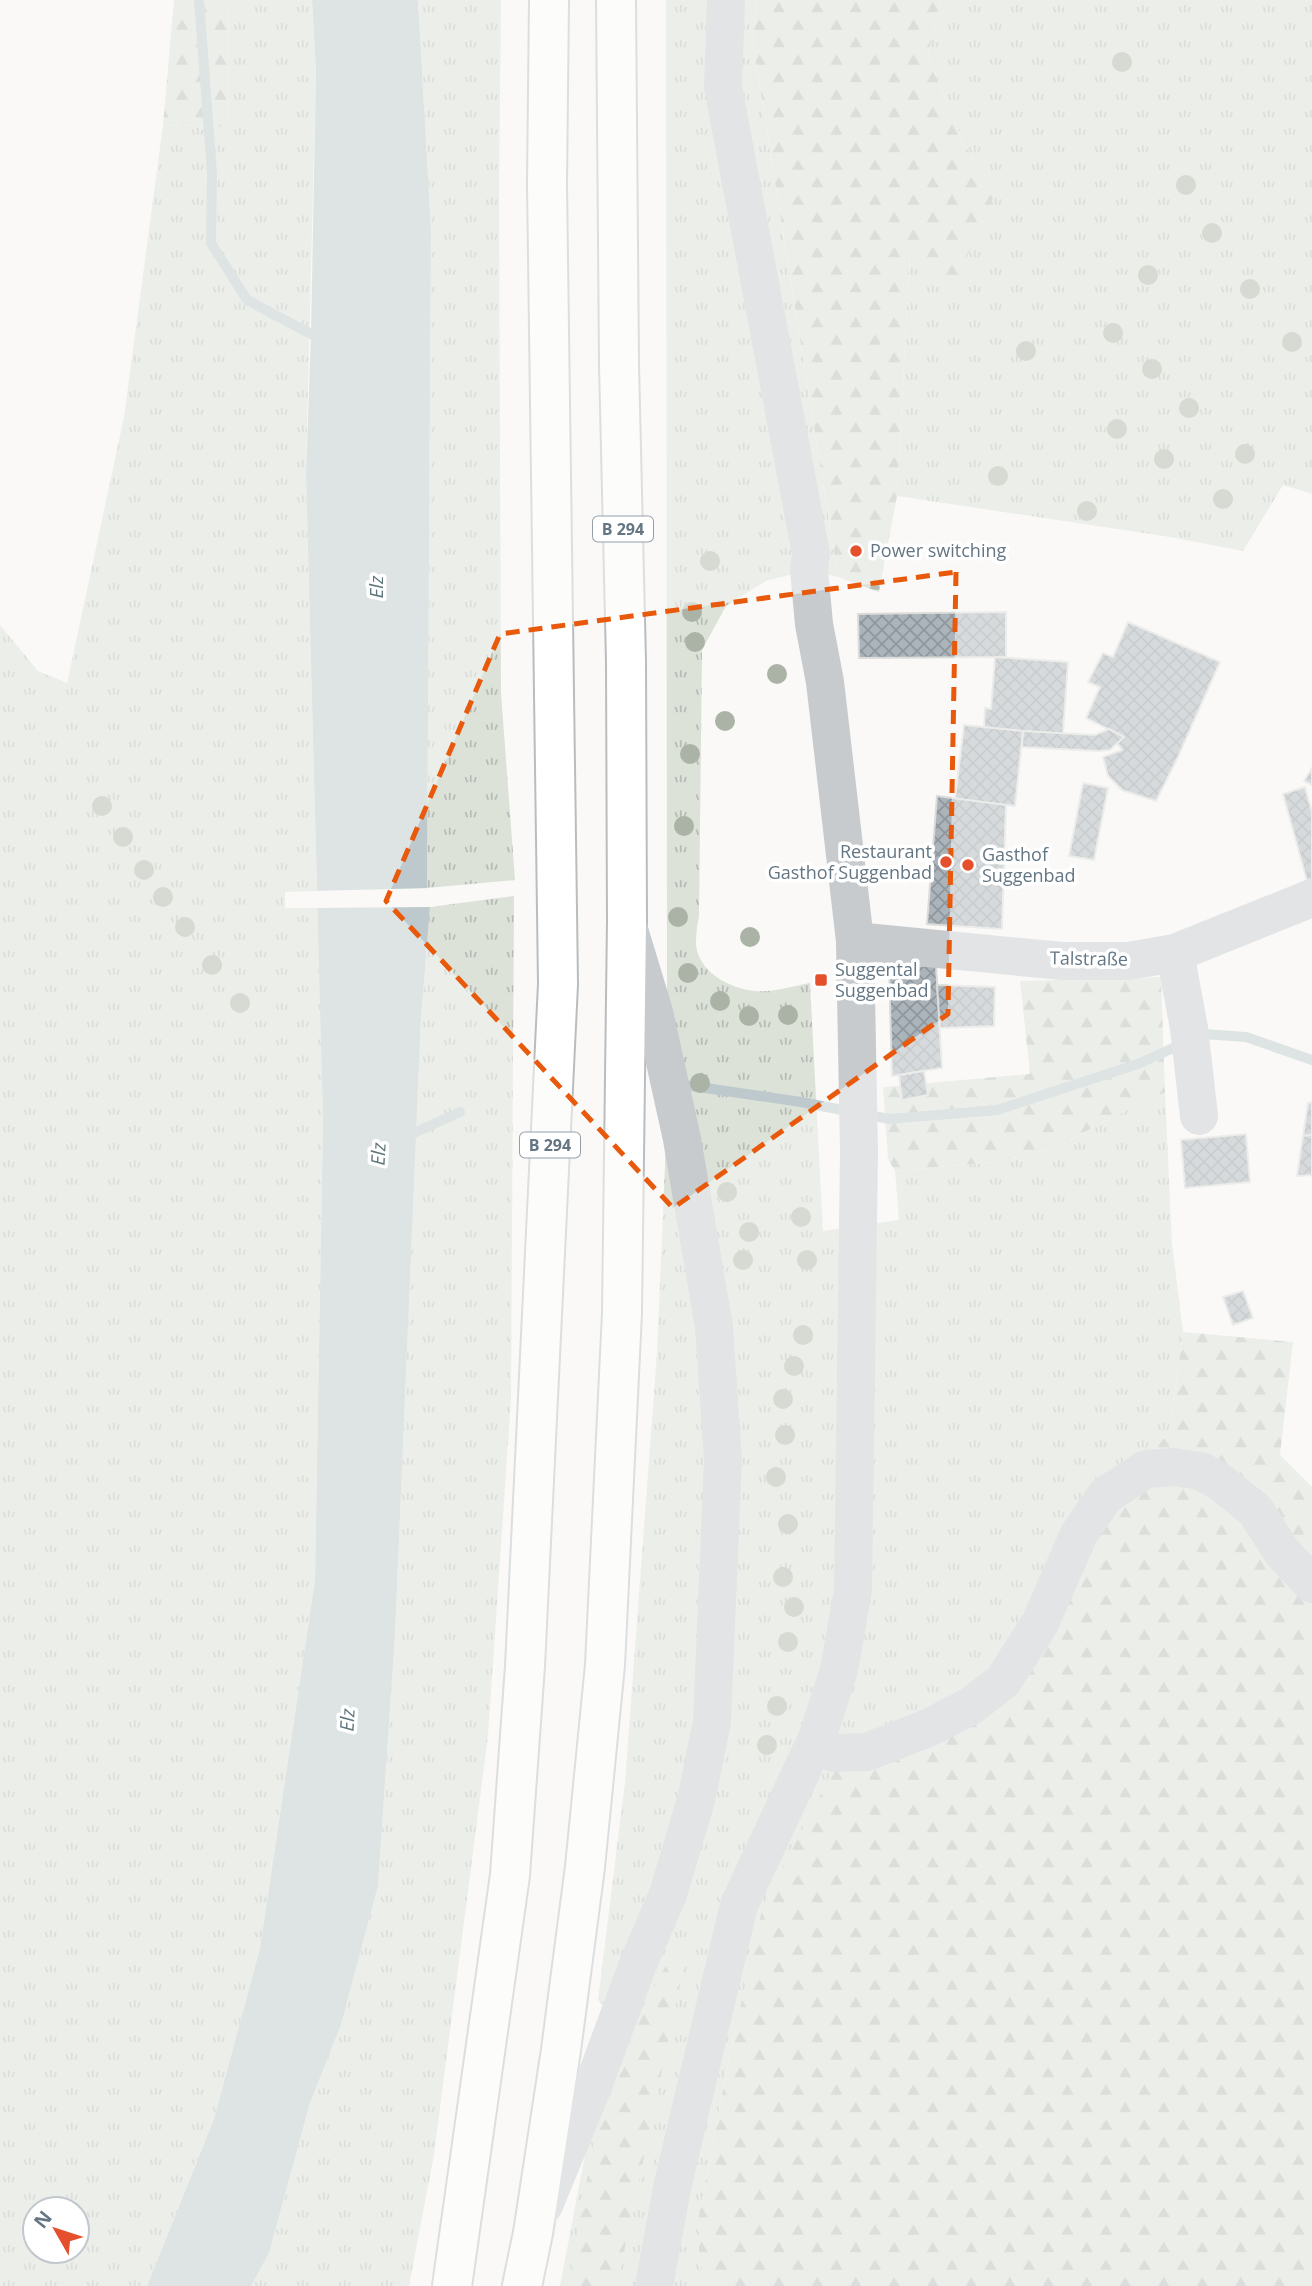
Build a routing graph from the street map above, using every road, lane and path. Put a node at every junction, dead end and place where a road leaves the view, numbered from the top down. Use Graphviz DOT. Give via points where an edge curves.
graph roads {
  1 [pos="549,0"];
  2 [pos="616,0"];
  3 [pos="726,0"];
  4 [pos="1312,898"];
  5 [pos="627,921"];
  6 [pos="855,941"];
  7 [pos="1175,954"];
  8 [pos="1199,1116"];
  9 [pos="1312,1584"];
  10 [pos="834,1753"];
  11 [pos="533,2233"];
  12 [pos="452,2286"];
  13 [pos="523,2286"];
  14 [pos="654,2286"];
  1 -- 12 [label="highway, B 294" via="547,184 558,984 525,1666 510,1875"];
  2 -- 5 [label="highway, B 294"];
  3 -- 6 [label="street" via="723,87 811,554 814,624"];
  4 -- 7 [label="street, Talstraße"];
  5 -- 11 [label="highway, B 294" via="622,1313 605,1665 582,1893"];
  5 -- 11 [label="street" via="654,1012 676,1113 714,1327 723,1460 712,1722 696,1800 668,1894"];
  6 -- 7 [label="street, Talstraße" via="1062,961 1128,961"];
  6 -- 14 [label="street" via="859,1152 853,1590 842,1657 817,1738 739,1905 672,2188"];
  7 -- 8 [label="street"];
  9 -- 10 [label="street" via="1282,1552 1255,1510 1220,1482 1201,1471 1146,1469 1106,1495 1079,1534 1040,1623 1003,1681 971,1706 928,1728 867,1752"];
  11 -- 13 [label="highway, B 294"];
}
